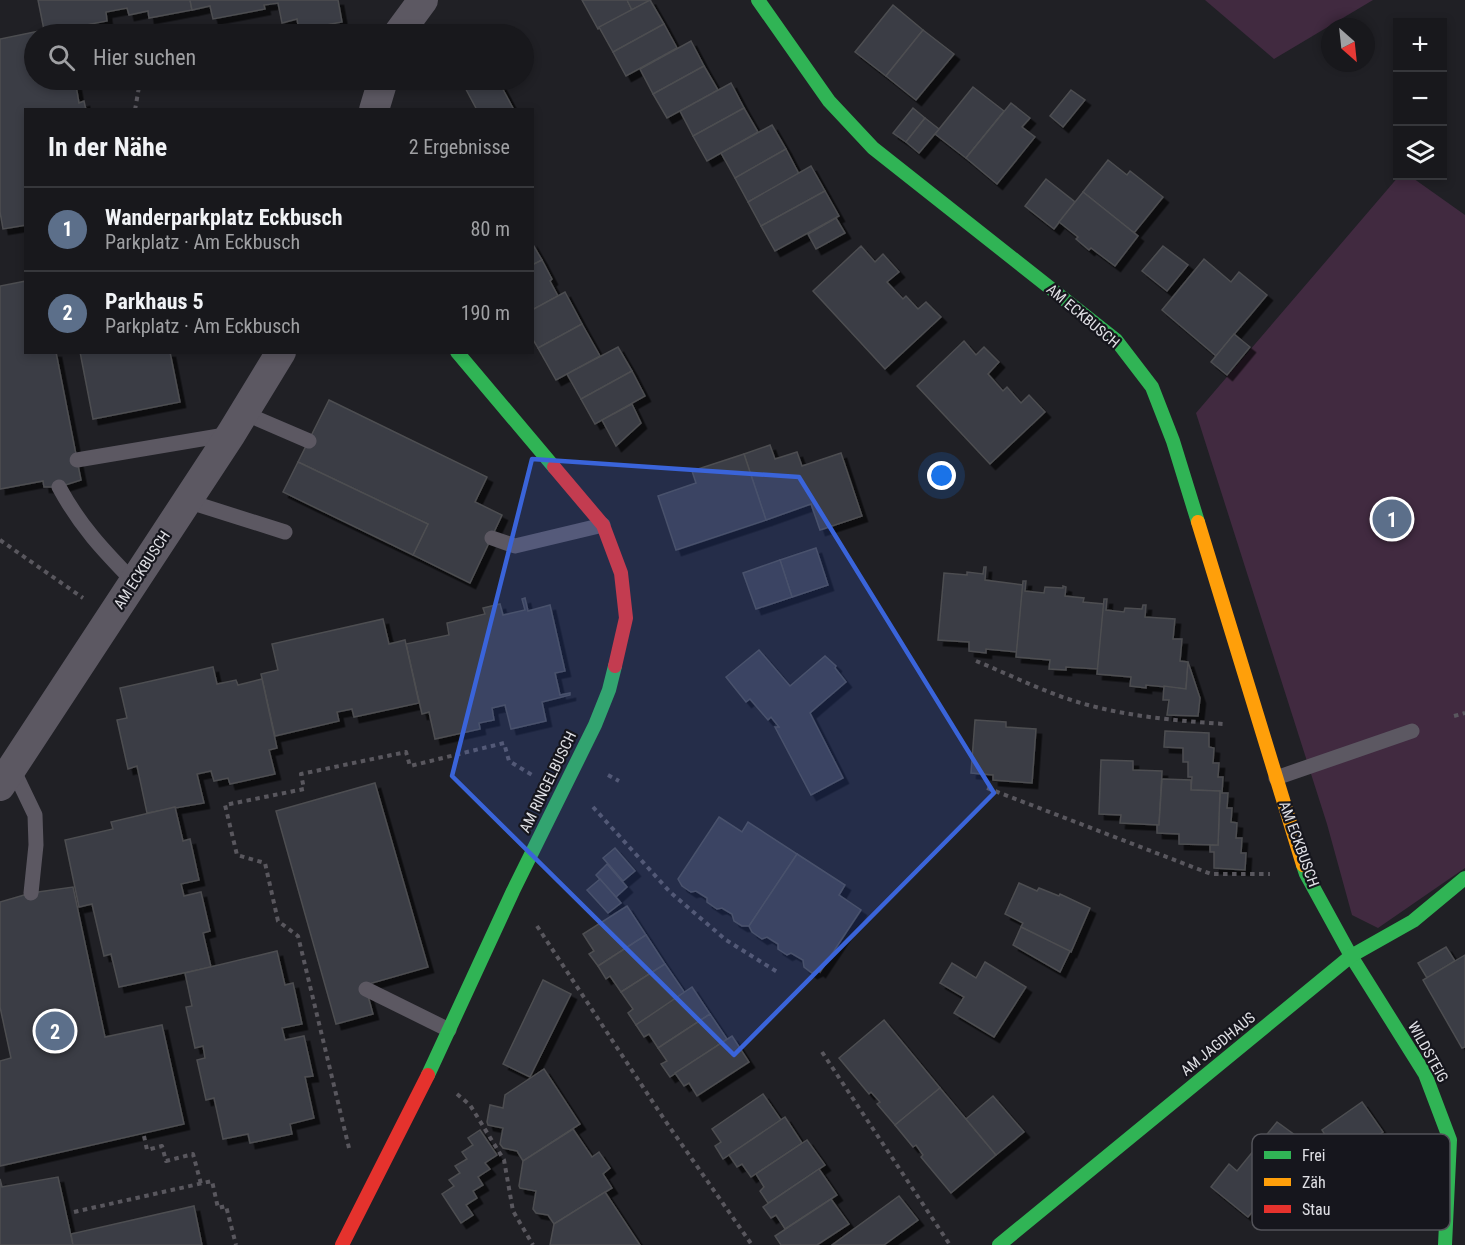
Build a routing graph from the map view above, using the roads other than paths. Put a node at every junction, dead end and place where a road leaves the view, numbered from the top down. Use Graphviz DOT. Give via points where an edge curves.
graph roads {
  1 [pos="758,0"];
  2 [pos="417,3"];
  3 [pos="404,24"];
  4 [pos="379,90"];
  5 [pos="375,108"];
  6 [pos="280,354"];
  7 [pos="460,354"];
  8 [pos="237,424"];
  9 [pos="309,441"];
  10 [pos="77,460"];
  11 [pos="59,487"];
  12 [pos="187,501"];
  13 [pos="603,525"];
  14 [pos="285,532"];
  15 [pos="492,538"];
  16 [pos="134,582"];
  17 [pos="1412,731"];
  18 [pos="6,777"];
  19 [pos="1276,778"];
  20 [pos="1465,878"];
  21 [pos="31,893"];
  22 [pos="1351,957"];
  23 [pos="366,989"];
  24 [pos="449,1030"];
  25 [pos="1448,1134"];
  26 [pos="1446,1230"];
  27 [pos="342,1245"];
  28 [pos="999,1245"];
  29 [pos="1445,1245"];
  1 -- 19 [label="street, AM ECKBUSCH" via="829,101 873,148 1116,340 1152,387 1173,441"];
  2 -- 3 [label="street"];
  4 -- 5 [label="street"];
  6 -- 8 [label="street, AM ECKBUSCH"];
  7 -- 13 [label="street, AM RINGELBUSCH"];
  8 -- 9 [label="lane"];
  8 -- 10 [label="lane"];
  8 -- 12 [label="street, AM ECKBUSCH"];
  11 -- 16 [label="lane" via="93,540"];
  12 -- 14 [label="lane"];
  12 -- 16 [label="street, AM ECKBUSCH"];
  13 -- 15 [label="lane" via="515,546"];
  13 -- 24 [label="street, AM RINGELBUSCH" via="621,573 626,618 609,690"];
  16 -- 18 [label="street, AM ECKBUSCH"];
  17 -- 19 [label="lane"];
  18 -- 21 [label="lane" via="35,815"];
  19 -- 22 [label="street, AM ECKBUSCH" via="1306,874"];
  20 -- 22 [label="street, AM JAGDHAUS" via="1413,921"];
  22 -- 25 [label="street, WILDSTEIG" via="1425,1074"];
  22 -- 28 [label="street, AM JAGDHAUS"];
  23 -- 24 [label="lane"];
  24 -- 27 [label="street, AM RINGELBUSCH"];
  26 -- 29 [label="street, WILDSTEIG"];
}
